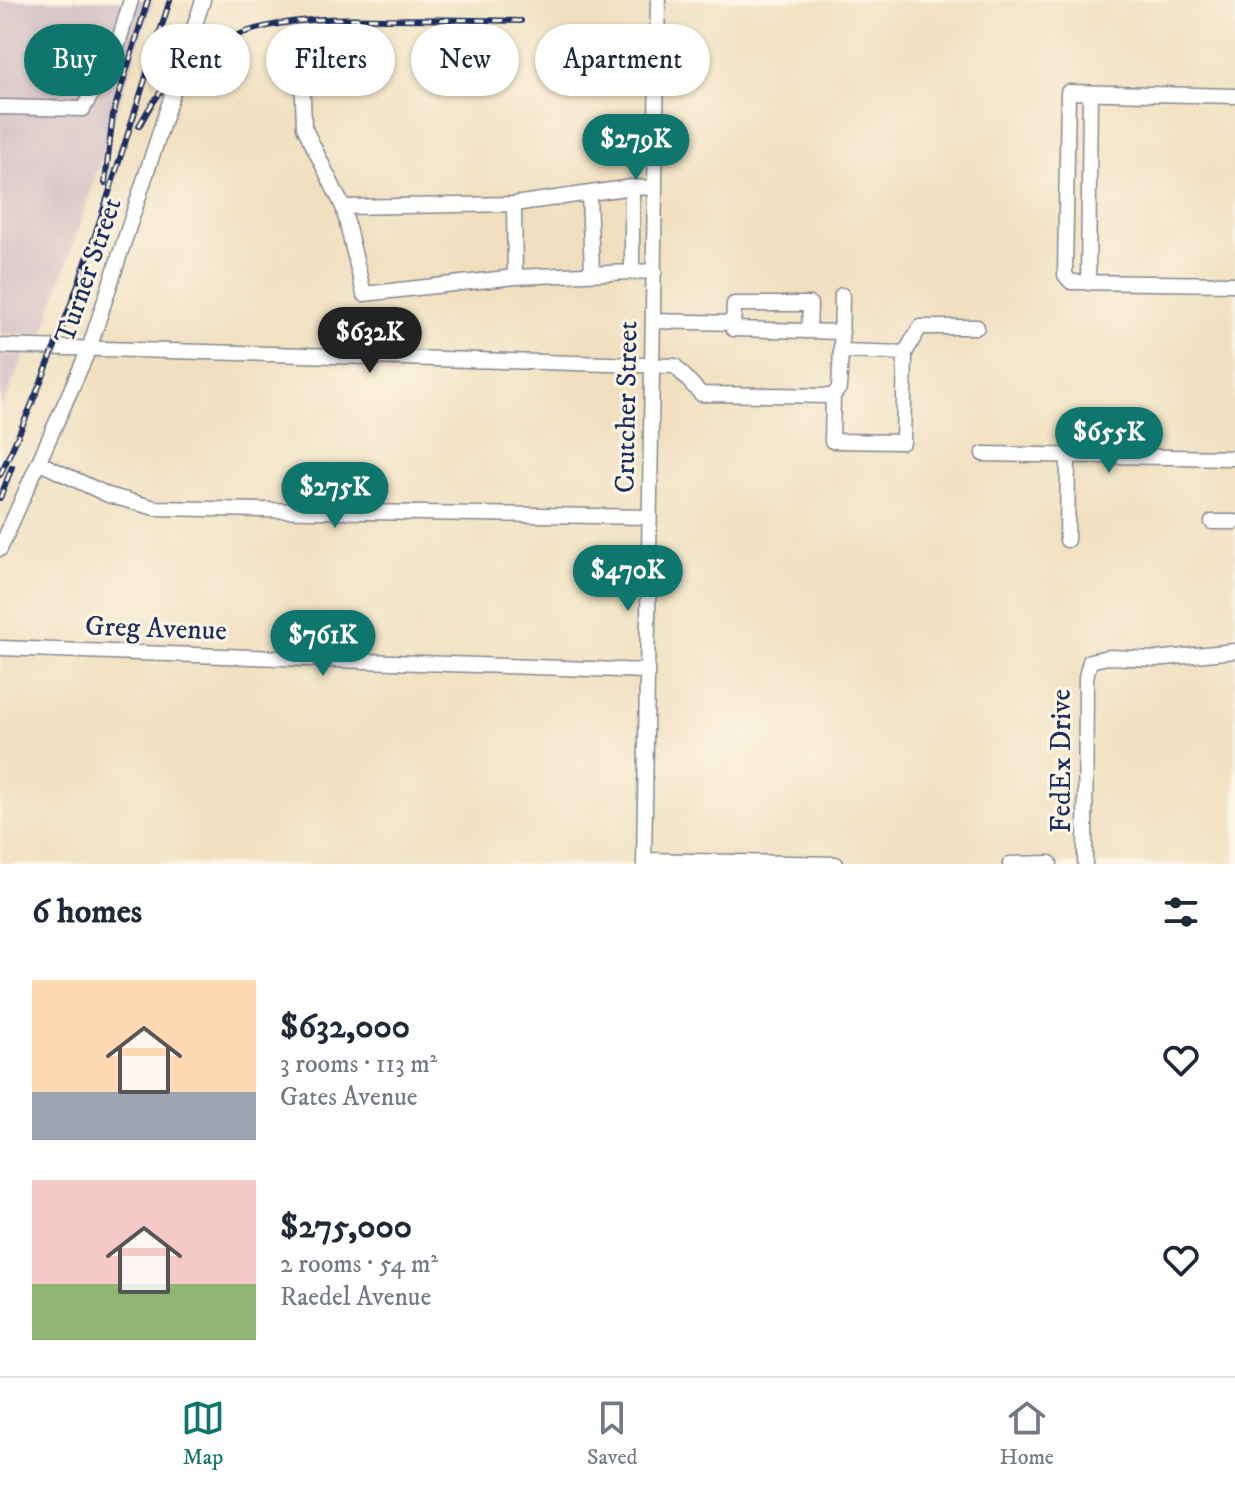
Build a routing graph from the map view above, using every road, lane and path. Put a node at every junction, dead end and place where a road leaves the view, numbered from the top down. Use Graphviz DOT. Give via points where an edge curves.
graph roads {
  1 [pos="131,0"];
  2 [pos="203,0"];
  3 [pos="658,0"];
  4 [pos="1090,93"];
  5 [pos="303,96"];
  6 [pos="1235,96"];
  7 [pos="0,107"];
  8 [pos="632,187"];
  9 [pos="655,188"];
  10 [pos="589,196"];
  11 [pos="514,204"];
  12 [pos="343,207"];
  13 [pos="632,271"];
  14 [pos="655,271"];
  15 [pos="592,272"];
  16 [pos="515,277"];
  17 [pos="1088,283"];
  18 [pos="1235,284"];
  19 [pos="842,295"];
  20 [pos="653,321"];
  21 [pos="734,323"];
  22 [pos="977,327"];
  23 [pos="809,330"];
  24 [pos="842,332"];
  25 [pos="0,346"];
  26 [pos="89,349"];
  27 [pos="841,351"];
  28 [pos="905,353"];
  29 [pos="653,364"];
  30 [pos="833,396"];
  31 [pos="983,454"];
  32 [pos="1068,456"];
  33 [pos="1235,458"];
  34 [pos="40,463"];
  35 [pos="649,517"];
  36 [pos="1212,522"];
  37 [pos="1235,522"];
  38 [pos="1067,540"];
  39 [pos="0,549"];
  40 [pos="0,648"];
  41 [pos="1235,651"];
  42 [pos="647,671"];
  43 [pos="644,862"];
  44 [pos="751,863"];
  45 [pos="1050,863"];
  46 [pos="836,864"];
  47 [pos="1010,864"];
  48 [pos="1085,864"];
  1 -- 7 [label="street" via="116,51 83,109"];
  2 -- 26 [label="street, Turner Street"];
  3 -- 9 [label="street, Crutcher Street"];
  4 -- 6 [label="street"];
  4 -- 17 [label="street"];
  4 -- 17 [label="street" via="1068,92 1066,97 1065,275 1071,282"];
  5 -- 12 [label="street" via="304,127"];
  8 -- 9 [label="street"];
  8 -- 10 [label="street"];
  8 -- 13 [label="street"];
  9 -- 14 [label="street, Crutcher Street"];
  10 -- 11 [label="street"];
  10 -- 15 [label="street"];
  11 -- 12 [label="street"];
  11 -- 16 [label="street"];
  12 -- 16 [label="street" via="364,294"];
  13 -- 14 [label="street"];
  13 -- 15 [label="street"];
  14 -- 20 [label="street, Crutcher Street"];
  15 -- 16 [label="street"];
  17 -- 18 [label="street"];
  19 -- 24 [label="street"];
  20 -- 21 [label="street"];
  20 -- 29 [label="street, Crutcher Street"];
  21 -- 23 [label="street" via="733,329"];
  21 -- 23 [label="street" via="734,304 810,304"];
  22 -- 28 [label="street" via="920,327"];
  23 -- 24 [label="street"];
  24 -- 27 [label="street"];
  25 -- 26 [label="street"];
  26 -- 29 [label="street"];
  26 -- 34 [label="street, Turner Street"];
  27 -- 28 [label="street"];
  27 -- 30 [label="street" via="839,388"];
  28 -- 30 [label="street" via="903,442 832,441"];
  29 -- 30 [label="street" via="675,366 701,394"];
  29 -- 35 [label="street, Crutcher Street"];
  31 -- 32 [label="street"];
  32 -- 33 [label="street"];
  32 -- 38 [label="street"];
  34 -- 35 [label="street" via="108,495 155,508"];
  34 -- 39 [label="street, Turner Street"];
  35 -- 42 [label="street, Crutcher Street"];
  36 -- 37 [label="street"];
  40 -- 42 [label="street, Greg Avenue"];
  41 -- 48 [label="street, FedEx Drive" via="1090,661"];
  42 -- 43 [label="street, Crutcher Street"];
  43 -- 44 [label="street"];
  44 -- 46 [label="street"];
  45 -- 47 [label="street"];
}
